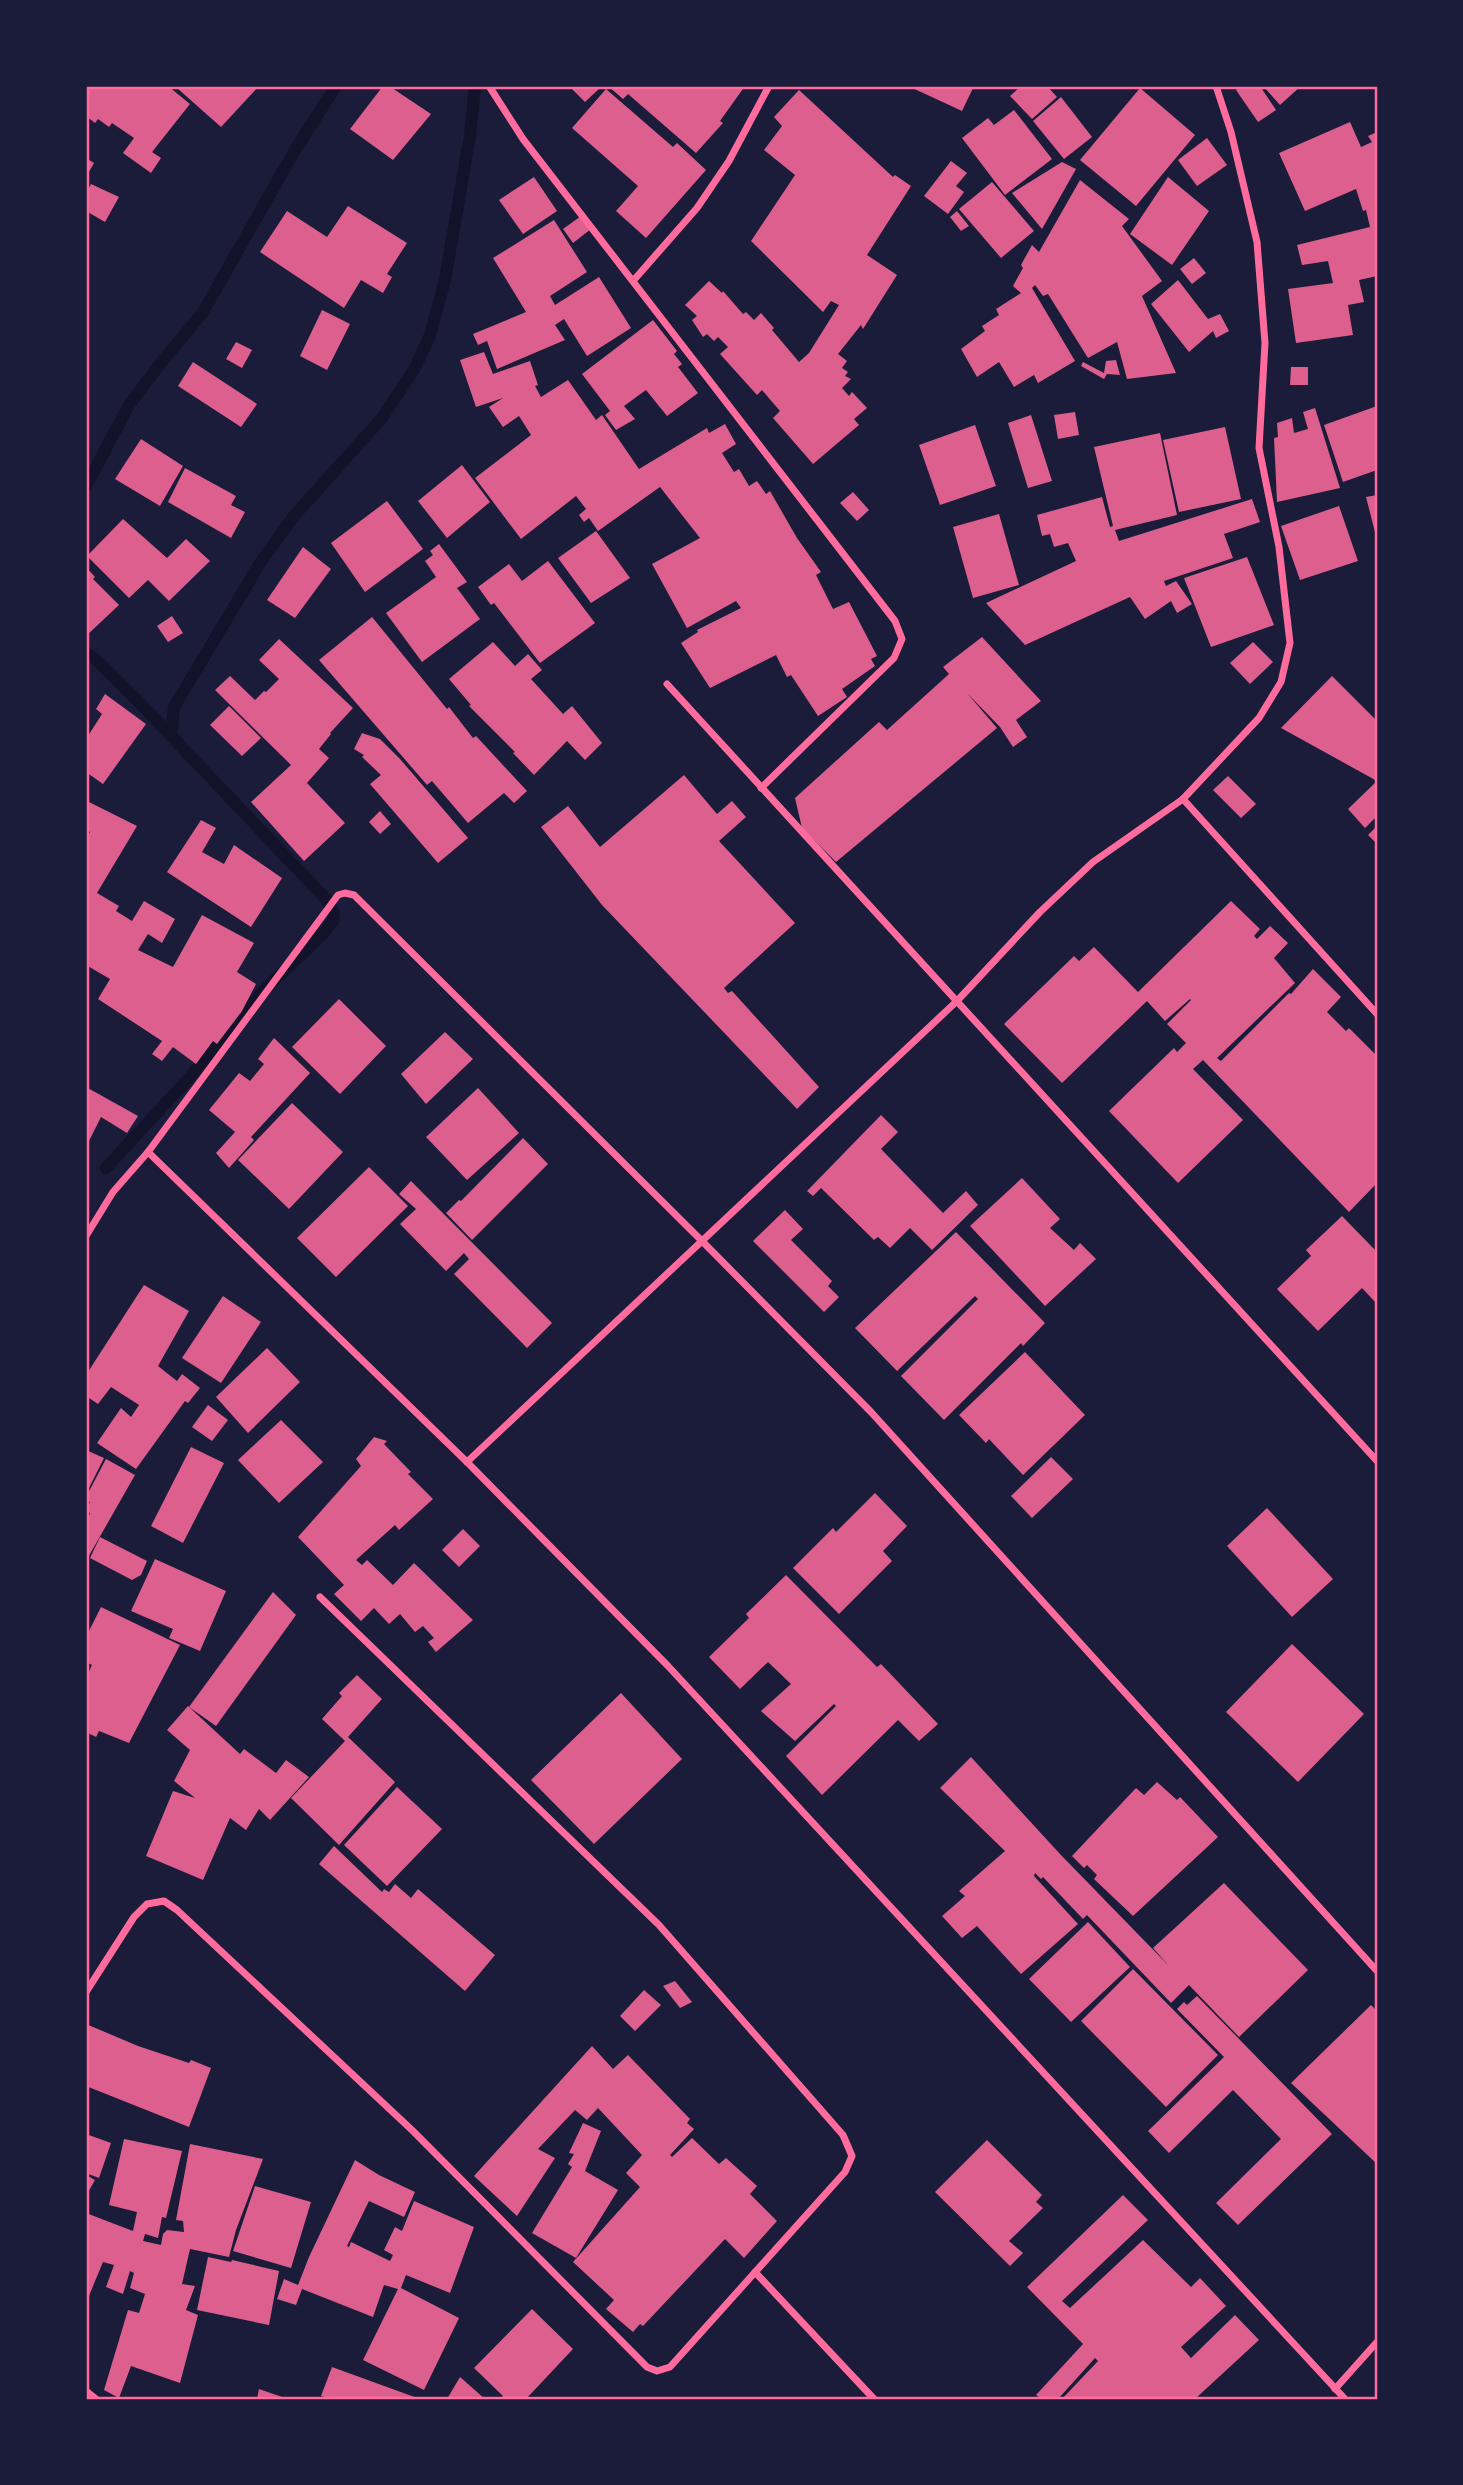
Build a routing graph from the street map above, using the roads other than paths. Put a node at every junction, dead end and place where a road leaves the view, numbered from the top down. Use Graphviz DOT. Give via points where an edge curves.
graph roads {
  1 [pos="489,86"];
  2 [pos="769,86"];
  3 [pos="1216,86"];
  4 [pos="633,281"];
  5 [pos="667,684"];
  6 [pos="761,788"];
  7 [pos="1183,799"];
  8 [pos="957,1002"];
  9 [pos="1377,1014"];
  10 [pos="148,1152"];
  11 [pos="86,1236"];
  12 [pos="701,1240"];
  13 [pos="1377,1461"];
  14 [pos="467,1462"];
  15 [pos="320,1597"];
  16 [pos="1377,1971"];
  17 [pos="86,1992"];
  18 [pos="755,2272"];
  19 [pos="1377,2342"];
  20 [pos="1335,2389"];
  21 [pos="86,2391"];
  22 [pos="96,2399"];
  23 [pos="874,2399"];
  24 [pos="1345,2399"];
  1 -- 4 [label="street" via="523,139"];
  2 -- 4 [label="street" via="729,162 697,208"];
  3 -- 7 [label="street" via="1257,242 1265,343 1259,448 1279,547 1290,643 1281,682 1259,718"];
  4 -- 6 [label="street" via="895,621 902,639 894,657"];
  5 -- 6 [label="street"];
  6 -- 8 [label="street"];
  7 -- 8 [label="street" via="1093,862"];
  7 -- 9 [label="street"];
  8 -- 12 [label="street"];
  8 -- 13 [label="street"];
  10 -- 11 [label="street" via="113,1192"];
  10 -- 12 [label="street" via="338,895 345,893 354,895"];
  10 -- 14 [label="street"];
  12 -- 14 [label="street"];
  12 -- 16 [label="street" via="871,1412"];
  14 -- 20 [label="street" via="668,1666"];
  15 -- 18 [label="street" via="659,1925 844,2135 852,2156 845,2172"];
  17 -- 18 [label="street" via="134,1917 147,1904 164,1901 413,2131 646,2367 657,2371 670,2367"];
  18 -- 23 [label="street"];
  19 -- 20 [label="street"];
  20 -- 24 [label="street"];
  21 -- 22 [label="street"];
}
